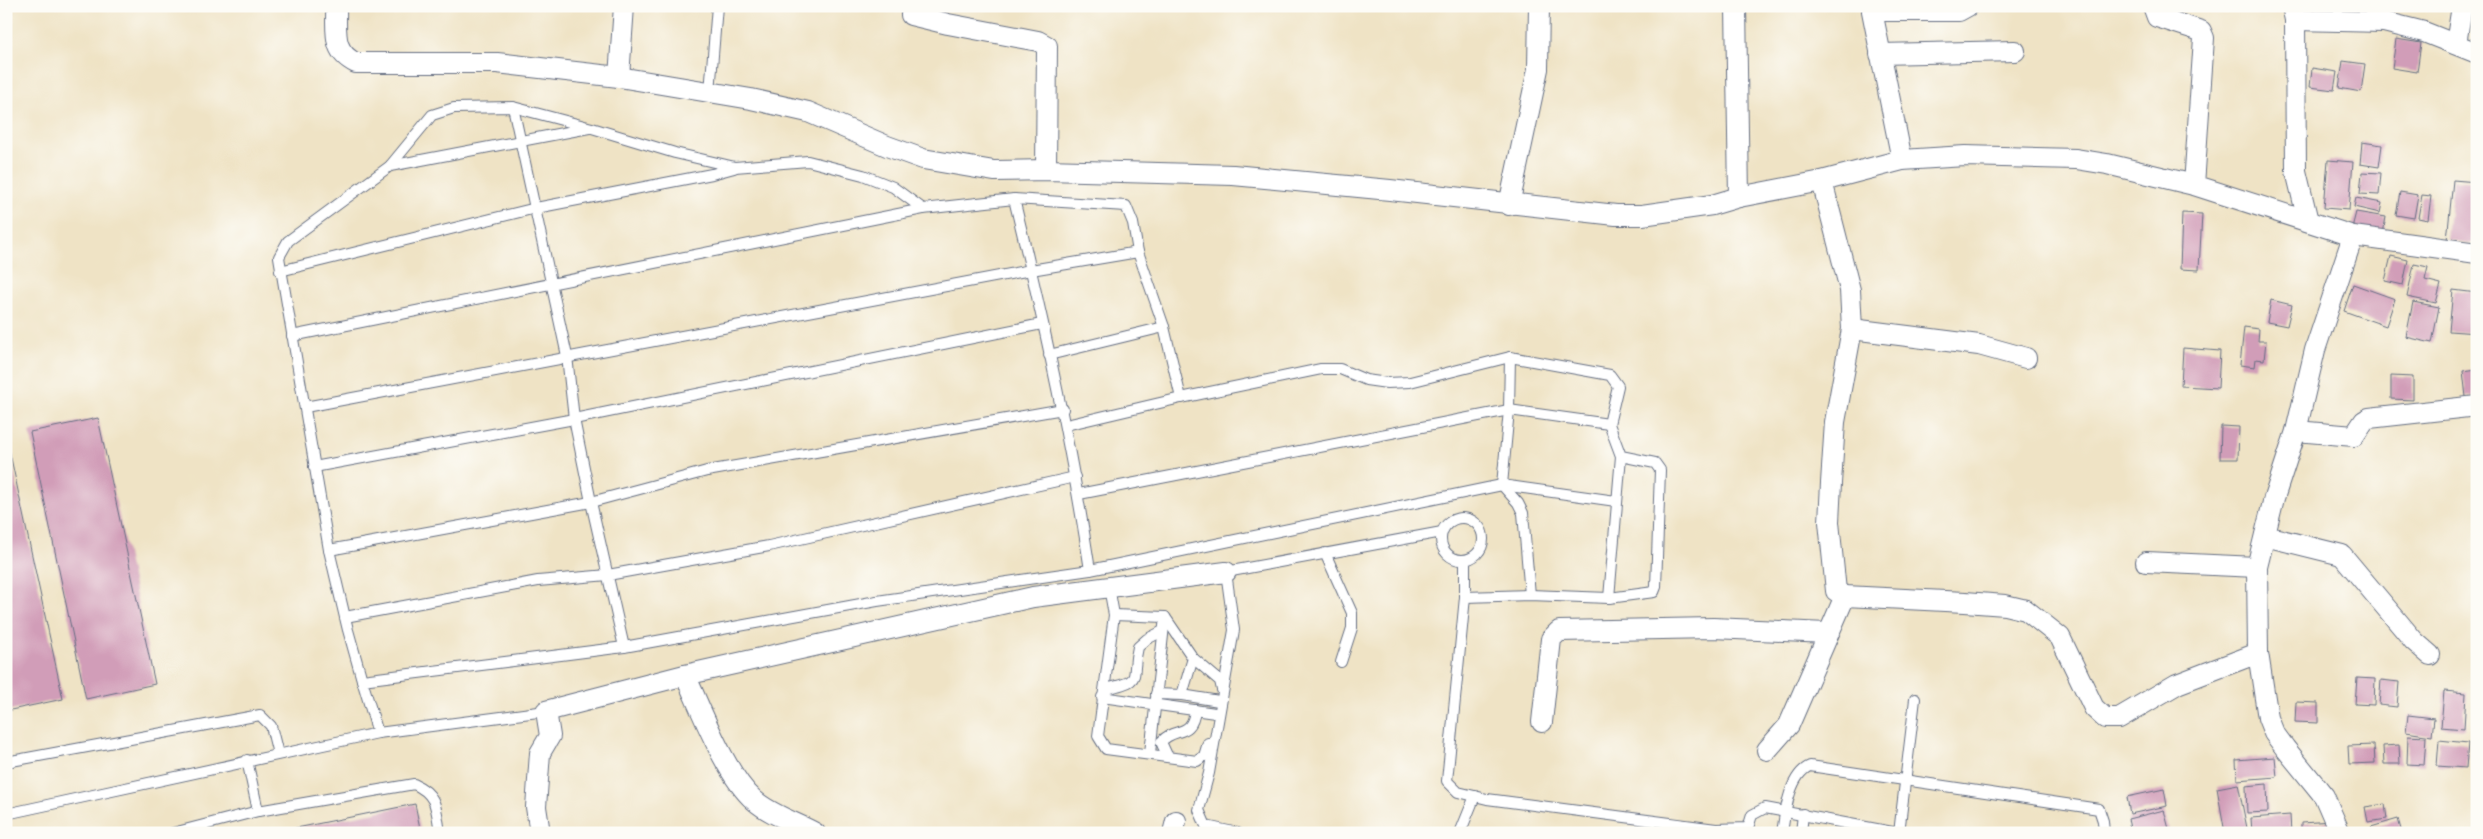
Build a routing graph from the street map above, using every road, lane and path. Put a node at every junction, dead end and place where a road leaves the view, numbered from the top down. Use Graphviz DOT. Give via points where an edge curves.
graph roads {
  1 [pos="336,6"];
  2 [pos="624,6"];
  3 [pos="717,6"];
  4 [pos="1539,6"];
  5 [pos="1736,6"];
  6 [pos="1968,6"];
  7 [pos="2153,6"];
  8 [pos="2462,6"];
  9 [pos="1872,8"];
  10 [pos="2293,13"];
  11 [pos="911,15"];
  12 [pos="2456,44"];
  13 [pos="2015,51"];
  14 [pos="1880,54"];
  15 [pos="2477,54"];
  16 [pos="619,77"];
  17 [pos="710,92"];
  18 [pos="513,107"];
  19 [pos="592,128"];
  20 [pos="521,142"];
  21 [pos="1902,160"];
  22 [pos="390,166"];
  23 [pos="735,167"];
  24 [pos="1046,170"];
  25 [pos="1822,181"];
  26 [pos="2194,185"];
  27 [pos="1739,197"];
  28 [pos="1014,199"];
  29 [pos="1509,205"];
  30 [pos="536,208"];
  31 [pos="923,209"];
  32 [pos="2308,221"];
  33 [pos="2353,236"];
  34 [pos="1138,252"];
  35 [pos="2477,253"];
  36 [pos="1031,270"];
  37 [pos="280,271"];
  38 [pos="550,283"];
  39 [pos="1042,324"];
  40 [pos="1164,327"];
  41 [pos="1852,329"];
  42 [pos="292,336"];
  43 [pos="1048,355"];
  44 [pos="567,356"];
  45 [pos="1510,356"];
  46 [pos="2026,358"];
  47 [pos="1181,398"];
  48 [pos="304,406"];
  49 [pos="2477,406"];
  50 [pos="1063,409"];
  51 [pos="1509,410"];
  52 [pos="574,419"];
  53 [pos="1609,424"];
  54 [pos="1066,425"];
  55 [pos="2296,431"];
  56 [pos="1621,456"];
  57 [pos="314,466"];
  58 [pos="1075,477"];
  59 [pos="1502,485"];
  60 [pos="1079,494"];
  61 [pos="590,502"];
  62 [pos="1616,502"];
  63 [pos="1442,532"];
  64 [pos="2265,536"];
  65 [pos="330,550"];
  66 [pos="1325,553"];
  67 [pos="1465,561"];
  68 [pos="2146,562"];
  69 [pos="2257,567"];
  70 [pos="1090,570"];
  71 [pos="1226,572"];
  72 [pos="608,575"];
  73 [pos="1109,587"];
  74 [pos="1530,595"];
  75 [pos="1845,596"];
  76 [pos="1465,597"];
  77 [pos="1609,598"];
  78 [pos="1114,615"];
  79 [pos="345,617"];
  80 [pos="1165,617"];
  81 [pos="1163,631"];
  82 [pos="1827,633"];
  83 [pos="624,648"];
  84 [pos="2258,653"];
  85 [pos="2430,655"];
  86 [pos="1193,658"];
  87 [pos="1341,662"];
  88 [pos="685,675"];
  89 [pos="362,680"];
  90 [pos="1104,693"];
  91 [pos="1156,694"];
  92 [pos="1182,695"];
  93 [pos="1915,699"];
  94 [pos="1219,701"];
  95 [pos="1153,705"];
  96 [pos="546,710"];
  97 [pos="1195,710"];
  98 [pos="1215,713"];
  99 [pos="1542,722"];
  100 [pos="378,733"];
  101 [pos="1768,750"];
  102 [pos="1150,753"];
  103 [pos="278,754"];
  104 [pos="1167,755"];
  105 [pos="248,760"];
  106 [pos="6,762"];
  107 [pos="1906,780"];
  108 [pos="1475,796"];
  109 [pos="258,811"];
  110 [pos="1785,811"];
  111 [pos="6,814"];
  112 [pos="1803,814"];
  113 [pos="1861,829"];
  114 [pos="1747,830"];
  115 [pos="173,833"];
  116 [pos="440,833"];
  117 [pos="540,833"];
  118 [pos="815,833"];
  119 [pos="1238,833"];
  120 [pos="1460,833"];
  121 [pos="1782,833"];
  122 [pos="1801,833"];
  123 [pos="1899,833"];
  124 [pos="2104,833"];
  125 [pos="2340,833"];
  1 -- 16 [label="street" via="338,47 344,58 356,63 497,63"];
  2 -- 16 [label="street"];
  3 -- 17 [label="lane"];
  4 -- 29 [label="street" via="1538,69"];
  5 -- 27 [label="street"];
  6 -- 9 [label="street" via="1959,11"];
  7 -- 26 [label="street" via="2157,17 2201,30 2204,38"];
  8 -- 12 [label="street"];
  9 -- 14 [label="street"];
  10 -- 12 [label="street" via="2384,22"];
  10 -- 32 [label="street" via="2296,171"];
  11 -- 24 [label="street" via="1038,41 1047,46"];
  12 -- 15 [label="street"];
  13 -- 14 [label="street"];
  14 -- 21 [label="street"];
  16 -- 17 [label="street"];
  17 -- 24 [label="street" via="808,112 922,159 994,171"];
  18 -- 19 [label="lane"];
  18 -- 20 [label="lane"];
  18 -- 22 [label="lane" via="454,108 432,115"];
  19 -- 20 [label="lane"];
  19 -- 23 [label="lane"];
  20 -- 22 [label="lane"];
  20 -- 30 [label="lane"];
  21 -- 25 [label="street"];
  21 -- 26 [label="street" via="1965,156 2076,159"];
  22 -- 37 [label="lane" via="288,241 279,257"];
  23 -- 30 [label="lane"];
  23 -- 31 [label="lane" via="808,161 863,175 893,187"];
  24 -- 29 [label="street" via="1233,175"];
  25 -- 27 [label="street"];
  25 -- 41 [label="street" via="1848,279"];
  26 -- 32 [label="street"];
  27 -- 29 [label="street" via="1712,205 1642,215"];
  28 -- 31 [label="lane"];
  28 -- 34 [label="lane" via="1126,206"];
  28 -- 36 [label="lane"];
  30 -- 37 [label="lane"];
  30 -- 38 [label="lane"];
  31 -- 38 [label="lane"];
  32 -- 33 [label="street"];
  33 -- 35 [label="street"];
  33 -- 55 [label="street" via="2315,350"];
  34 -- 36 [label="lane"];
  34 -- 40 [label="lane"];
  36 -- 39 [label="lane"];
  36 -- 44 [label="lane"];
  37 -- 42 [label="lane"];
  38 -- 42 [label="lane"];
  38 -- 44 [label="lane"];
  39 -- 43 [label="lane"];
  39 -- 52 [label="lane"];
  40 -- 43 [label="lane"];
  40 -- 47 [label="lane"];
  41 -- 46 [label="street" via="1979,345"];
  41 -- 75 [label="street" via="1835,422 1830,522 1833,583 1836,591"];
  42 -- 48 [label="lane"];
  43 -- 50 [label="lane"];
  44 -- 48 [label="lane"];
  44 -- 52 [label="lane"];
  45 -- 47 [label="lane" via="1410,382 1366,380 1340,370 1321,369"];
  45 -- 51 [label="lane"];
  45 -- 53 [label="lane" via="1610,375 1618,386"];
  47 -- 54 [label="lane"];
  48 -- 57 [label="lane"];
  49 -- 55 [label="street" via="2369,418 2354,436"];
  50 -- 54 [label="lane"];
  50 -- 61 [label="lane" via="707,471"];
  51 -- 53 [label="lane"];
  51 -- 59 [label="lane"];
  51 -- 60 [label="lane"];
  52 -- 57 [label="lane"];
  52 -- 61 [label="lane"];
  53 -- 56 [label="lane"];
  54 -- 58 [label="lane"];
  55 -- 64 [label="street"];
  56 -- 62 [label="lane"];
  56 -- 77 [label="lane" via="1654,463 1660,470 1656,587 1648,594"];
  57 -- 65 [label="lane"];
  58 -- 60 [label="lane"];
  58 -- 72 [label="lane" via="769,546"];
  59 -- 62 [label="lane"];
  59 -- 70 [label="lane"];
  59 -- 74 [label="lane" via="1518,502 1523,513"];
  60 -- 70 [label="lane"];
  61 -- 65 [label="lane"];
  61 -- 72 [label="lane"];
  62 -- 77 [label="lane"];
  63 -- 66 [label="lane"];
  63 -- 67 [label="lane" via="1442,547 1446,553"];
  63 -- 67 [label="lane" via="1455,519 1468,518 1479,525 1483,544 1477,555"];
  64 -- 69 [label="street"];
  64 -- 85 [label="street" via="2342,555"];
  65 -- 79 [label="lane"];
  66 -- 71 [label="lane"];
  66 -- 87 [label="lane" via="1352,613 1352,628"];
  67 -- 76 [label="lane"];
  68 -- 69 [label="street"];
  69 -- 84 [label="street"];
  70 -- 83 [label="lane" via="877,600"];
  71 -- 73 [label="street"];
  71 -- 119 [label="lane" via="1233,640 1199,810 1206,826"];
  72 -- 79 [label="lane" via="538,581"];
  72 -- 83 [label="lane"];
  73 -- 78 [label="lane"];
  73 -- 88 [label="street" via="1033,597"];
  74 -- 76 [label="lane"];
  74 -- 77 [label="lane"];
  75 -- 82 [label="street"];
  75 -- 84 [label="street" via="2005,605 2026,610 2060,638 2094,708 2104,718 2119,718 2177,684"];
  76 -- 108 [label="lane" via="1447,780 1458,792"];
  78 -- 80 [label="lane"];
  78 -- 90 [label="lane"];
  79 -- 89 [label="lane"];
  80 -- 81 [label="lane"];
  80 -- 86 [label="lane"];
  81 -- 90 [label="lane" via="1138,647 1133,680"];
  81 -- 91 [label="lane"];
  82 -- 99 [label="street" via="1713,628 1559,631 1551,639"];
  82 -- 101 [label="street" via="1789,724"];
  83 -- 89 [label="lane"];
  84 -- 125 [label="street" via="2268,718 2274,733 2324,796"];
  86 -- 92 [label="lane"];
  86 -- 94 [label="lane" via="1223,685"];
  88 -- 96 [label="street"];
  88 -- 118 [label="street" via="711,732 733,772 753,799"];
  89 -- 100 [label="lane"];
  90 -- 95 [label="lane"];
  90 -- 102 [label="lane" via="1098,736 1101,744 1106,749"];
  91 -- 92 [label="lane"];
  91 -- 95 [label="lane"];
  92 -- 94 [label="lane"];
  93 -- 107 [label="lane"];
  94 -- 98 [label="lane"];
  95 -- 97 [label="lane"];
  95 -- 102 [label="lane"];
  96 -- 100 [label="lane"];
  96 -- 117 [label="street" via="550,736 540,754 536,807"];
  97 -- 98 [label="lane"];
  97 -- 104 [label="lane" via="1192,725 1161,742"];
  98 -- 104 [label="lane" via="1201,760"];
  100 -- 103 [label="lane"];
  102 -- 104 [label="lane"];
  103 -- 105 [label="lane"];
  103 -- 106 [label="lane" via="271,726 260,715"];
  105 -- 109 [label="lane"];
  105 -- 111 [label="lane"];
  107 -- 110 [label="lane" via="1810,766 1804,768 1796,780"];
  107 -- 123 [label="lane"];
  107 -- 124 [label="lane" via="2099,809"];
  108 -- 114 [label="lane" via="1663,823"];
  108 -- 120 [label="lane"];
  109 -- 115 [label="lane"];
  109 -- 116 [label="lane" via="414,784 427,789 435,800"];
  110 -- 112 [label="lane"];
  110 -- 114 [label="lane" via="1766,808 1758,811 1752,815"];
  110 -- 121 [label="lane"];
  112 -- 113 [label="lane"];
  112 -- 122 [label="lane"];
  113 -- 123 [label="lane"];
}
